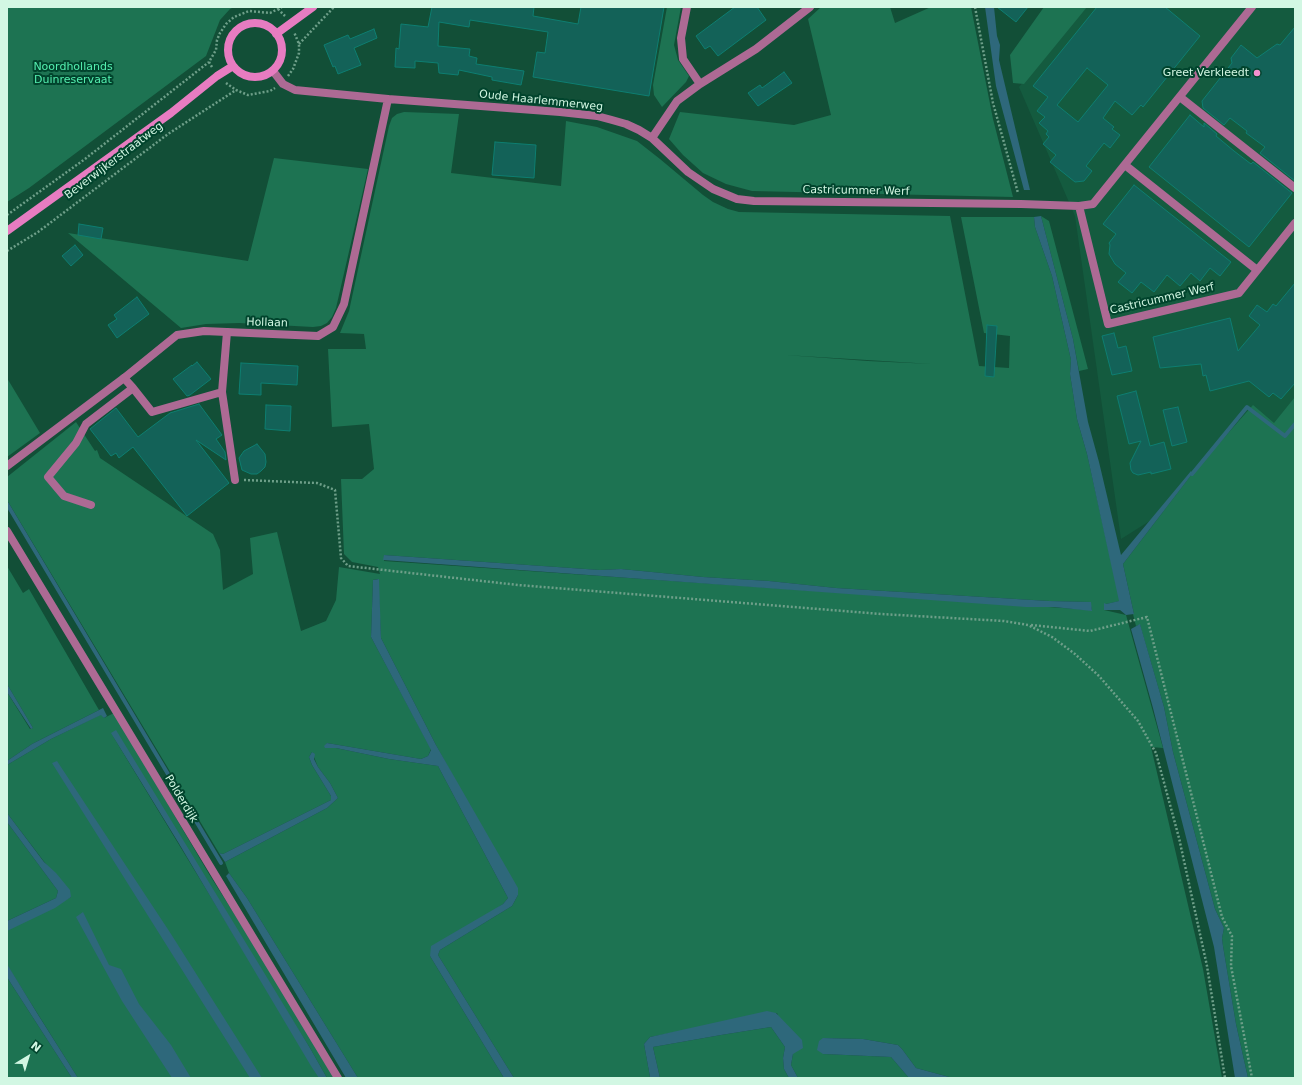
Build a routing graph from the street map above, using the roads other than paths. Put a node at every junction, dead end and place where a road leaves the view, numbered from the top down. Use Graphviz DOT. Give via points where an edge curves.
graph roads {
  1 [pos="313,7"];
  2 [pos="687,7"];
  3 [pos="810,7"];
  4 [pos="1252,7"];
  5 [pos="276,34"];
  6 [pos="233,66"];
  7 [pos="273,71"];
  8 [pos="700,84"];
  9 [pos="1180,96"];
  10 [pos="388,99"];
  11 [pos="652,138"];
  12 [pos="1125,165"];
  13 [pos="1295,188"];
  14 [pos="1079,206"];
  15 [pos="1295,223"];
  16 [pos="7,232"];
  17 [pos="1257,270"];
  18 [pos="227,332"];
  19 [pos="124,378"];
  20 [pos="133,388"];
  21 [pos="222,392"];
  22 [pos="7,466"];
  23 [pos="235,480"];
  24 [pos="91,505"];
  25 [pos="7,531"];
  26 [pos="338,1078"];
  1 -- 5 [label="main road"];
  2 -- 8 [label="street" via="681,38 683,59"];
  3 -- 8 [label="street" via="756,49"];
  4 -- 9 [label="street, Castricummer Werf"];
  5 -- 6 [label="main road" via="262,25 246,25 238,29 229,42 228,55"];
  5 -- 7 [label="main road" via="281,55"];
  6 -- 7 [label="main road" via="246,76 262,76"];
  6 -- 16 [label="main road, Beverwijkerstraatweg"];
  7 -- 10 [label="street, Oude Haarlemmerweg" via="283,84 295,90"];
  8 -- 11 [label="street" via="677,101"];
  9 -- 12 [label="street, Castricummer Werf"];
  9 -- 13 [label="street"];
  10 -- 11 [label="street, Oude Haarlemmerweg" via="597,116 626,124"];
  10 -- 18 [label="street, Hollaan" via="344,304 333,327 318,336"];
  11 -- 14 [label="street, Castricummer Werf" via="688,172 713,189 737,200"];
  12 -- 14 [label="street, Castricummer Werf" via="1093,204"];
  12 -- 17 [label="street"];
  14 -- 17 [label="street, Castricummer Werf" via="1108,324 1239,293"];
  15 -- 17 [label="street, Castricummer Werf"];
  18 -- 19 [label="street, Hollaan" via="204,331 177,336"];
  18 -- 21 [label="street"];
  19 -- 20 [label="street"];
  19 -- 22 [label="street, Hollaan"];
  20 -- 21 [label="street" via="152,412"];
  20 -- 24 [label="street" via="86,424 76,442 48,477 64,496"];
  21 -- 23 [label="street"];
  25 -- 26 [label="street, Polderdijk"];
}
